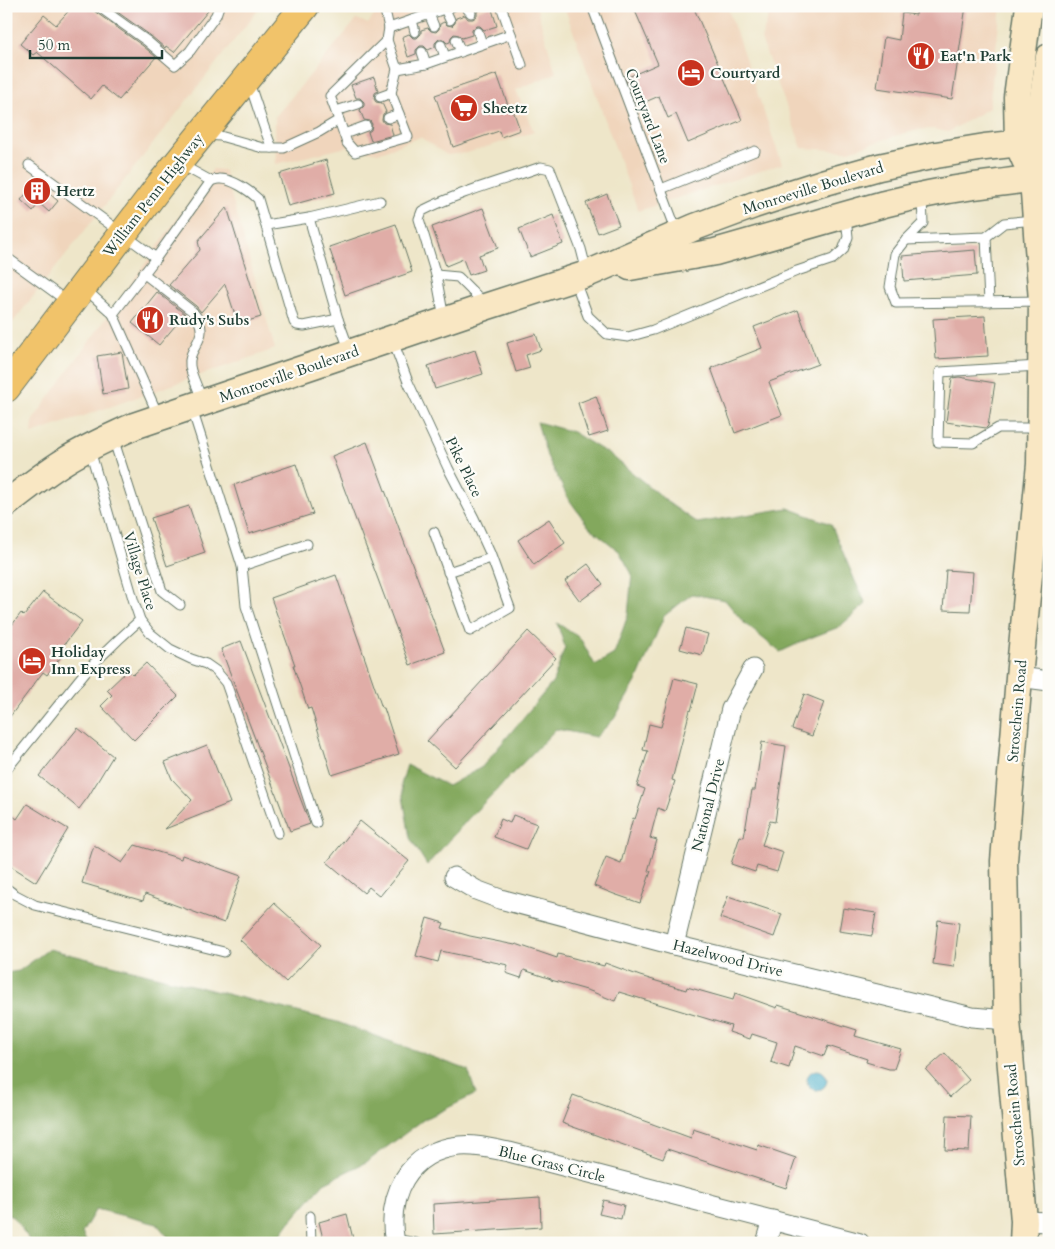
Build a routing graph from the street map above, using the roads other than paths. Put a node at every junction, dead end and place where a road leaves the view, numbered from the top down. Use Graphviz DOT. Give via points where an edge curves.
graph roads {
  1 [pos="98,6"];
  2 [pos="219,6"];
  3 [pos="305,6"];
  4 [pos="384,6"];
  5 [pos="501,6"];
  6 [pos="592,6"];
  7 [pos="1029,6"];
  8 [pos="449,8"];
  9 [pos="429,14"];
  10 [pos="412,20"];
  11 [pos="450,20"];
  12 [pos="434,26"];
  13 [pos="389,28"];
  14 [pos="415,32"];
  15 [pos="478,32"];
  16 [pos="511,34"];
  17 [pos="387,40"];
  18 [pos="456,40"];
  19 [pos="482,44"];
  20 [pos="441,45"];
  21 [pos="422,52"];
  22 [pos="460,52"];
  23 [pos="445,57"];
  24 [pos="426,64"];
  25 [pos="522,64"];
  26 [pos="397,69"];
  27 [pos="1048,70"];
  28 [pos="247,77"];
  29 [pos="391,93"];
  30 [pos="380,97"];
  31 [pos="358,104"];
  32 [pos="336,111"];
  33 [pos="398,114"];
  34 [pos="388,118"];
  35 [pos="339,120"];
  36 [pos="366,126"];
  37 [pos="344,134"];
  38 [pos="200,135"];
  39 [pos="1035,142"];
  40 [pos="272,148"];
  41 [pos="755,151"];
  42 [pos="178,163"];
  43 [pos="29,165"];
  44 [pos="1041,177"];
  45 [pos="211,181"];
  46 [pos="661,189"];
  47 [pos="922,196"];
  48 [pos="380,201"];
  49 [pos="846,215"];
  50 [pos="309,218"];
  51 [pos="1036,220"];
  52 [pos="266,225"];
  53 [pos="122,234"];
  54 [pos="678,235"];
  55 [pos="986,237"];
  56 [pos="906,240"];
  57 [pos="6,256"];
  58 [pos="156,258"];
  59 [pos="144,273"];
  60 [pos="436,275"];
  61 [pos="581,277"];
  62 [pos="76,295"];
  63 [pos="1042,301"];
  64 [pos="989,302"];
  65 [pos="488,306"];
  66 [pos="113,314"];
  67 [pos="338,319"];
  68 [pos="445,321"];
  69 [pos="392,339"];
  70 [pos="350,353"];
  71 [pos="1041,365"];
  72 [pos="12,377"];
  73 [pos="197,404"];
  74 [pos="159,418"];
  75 [pos="1040,428"];
  76 [pos="112,436"];
  77 [pos="89,447"];
  78 [pos="6,504"];
  79 [pos="434,532"];
  80 [pos="307,544"];
  81 [pos="491,558"];
  82 [pos="242,566"];
  83 [pos="448,572"];
  84 [pos="180,605"];
  85 [pos="140,620"];
  86 [pos="753,669"];
  87 [pos="1019,677"];
  88 [pos="1049,681"];
  89 [pos="6,770"];
  90 [pos="316,823"];
  91 [pos="278,833"];
  92 [pos="454,877"];
  93 [pos="6,888"];
  94 [pos="674,945"];
  95 [pos="224,952"];
  96 [pos="1007,1020"];
  97 [pos="310,1216"];
  98 [pos="773,1220"];
  99 [pos="1032,1229"];
  100 [pos="394,1241"];
  101 [pos="311,1243"];
  102 [pos="416,1243"];
  103 [pos="766,1243"];
  104 [pos="860,1243"];
  1 -- 2 [label="lane" via="174,65 190,51"];
  3 -- 28 [label="highway, William Penn Highway"];
  4 -- 13 [label="lane"];
  5 -- 16 [label="lane"];
  6 -- 46 [label="lane, Courtyard Lane"];
  7 -- 39 [label="main road, Stroschein Road" via="1017,97"];
  8 -- 9 [label="lane"];
  8 -- 11 [label="lane"];
  9 -- 10 [label="lane"];
  9 -- 12 [label="lane"];
  10 -- 13 [label="lane"];
  10 -- 14 [label="lane"];
  13 -- 17 [label="lane"];
  15 -- 19 [label="lane"];
  16 -- 19 [label="lane"];
  16 -- 25 [label="lane"];
  17 -- 26 [label="lane"];
  17 -- 32 [label="lane" via="330,96"];
  18 -- 22 [label="lane"];
  19 -- 22 [label="lane"];
  20 -- 23 [label="lane"];
  21 -- 24 [label="lane"];
  22 -- 23 [label="lane"];
  23 -- 24 [label="lane"];
  24 -- 26 [label="lane"];
  26 -- 29 [label="lane"];
  27 -- 39 [label="main road, Stroschein Road"];
  28 -- 38 [label="highway, William Penn Highway"];
  28 -- 40 [label="lane"];
  29 -- 30 [label="lane"];
  29 -- 33 [label="lane"];
  31 -- 32 [label="lane"];
  32 -- 35 [label="lane"];
  33 -- 34 [label="lane"];
  33 -- 37 [label="lane" via="408,137 355,152"];
  35 -- 37 [label="lane"];
  35 -- 40 [label="lane" via="284,148"];
  36 -- 37 [label="lane"];
  38 -- 40 [label="lane" via="220,136"];
  38 -- 42 [label="highway, William Penn Highway"];
  39 -- 44 [label="main road, Stroschein Road"];
  39 -- 54 [label="main road, Monroeville Boulevard" via="985,147 879,167 754,205"];
  41 -- 46 [label="lane"];
  42 -- 45 [label="lane"];
  42 -- 53 [label="highway, William Penn Highway"];
  43 -- 53 [label="lane"];
  44 -- 47 [label="main road, Monroeville Boulevard"];
  44 -- 51 [label="main road, Stroschein Road"];
  45 -- 52 [label="lane" via="219,178 253,194 258,199"];
  45 -- 58 [label="lane"];
  46 -- 54 [label="lane, Courtyard Lane"];
  47 -- 49 [label="main road, Monroeville Boulevard"];
  47 -- 56 [label="lane" via="923,224"];
  48 -- 50 [label="lane"];
  49 -- 61 [label="main road, Monroeville Boulevard" via="715,252"];
  49 -- 61 [label="lane" via="848,237 843,250 832,258 653,330 628,337 607,334 588,316"];
  50 -- 52 [label="lane"];
  50 -- 67 [label="lane"];
  51 -- 55 [label="lane" via="1004,223"];
  51 -- 63 [label="main road, Stroschein Road"];
  52 -- 67 [label="lane" via="294,322 304,326"];
  53 -- 58 [label="lane"];
  53 -- 62 [label="highway, William Penn Highway"];
  54 -- 61 [label="main road, Monroeville Boulevard"];
  55 -- 56 [label="lane"];
  55 -- 64 [label="lane"];
  56 -- 64 [label="lane" via="895,254 890,287 896,303"];
  57 -- 62 [label="lane"];
  58 -- 59 [label="lane"];
  59 -- 66 [label="lane"];
  59 -- 73 [label="lane" via="192,311 200,323 201,334 190,365"];
  60 -- 61 [label="lane" via="419,219 422,211 541,167 550,169 568,212 581,249"];
  60 -- 65 [label="lane" via="458,277"];
  60 -- 68 [label="lane"];
  61 -- 65 [label="main road, Monroeville Boulevard"];
  62 -- 66 [label="lane"];
  62 -- 72 [label="highway, William Penn Highway"];
  63 -- 64 [label="lane"];
  63 -- 71 [label="main road, Stroschein Road"];
  65 -- 68 [label="main road, Monroeville Boulevard"];
  66 -- 74 [label="lane"];
  67 -- 70 [label="lane"];
  68 -- 69 [label="main road, Monroeville Boulevard"];
  69 -- 70 [label="main road, Monroeville Boulevard"];
  69 -- 81 [label="lane, Pike Place" via="408,382"];
  70 -- 73 [label="main road, Monroeville Boulevard"];
  71 -- 75 [label="main road, Stroschein Road"];
  71 -- 75 [label="lane" via="940,372 938,442 973,443 998,428"];
  73 -- 74 [label="main road, Monroeville Boulevard"];
  73 -- 82 [label="lane"];
  74 -- 76 [label="main road, Monroeville Boulevard"];
  75 -- 87 [label="main road, Stroschein Road" via="1038,490"];
  76 -- 77 [label="main road, Monroeville Boulevard"];
  76 -- 84 [label="lane" via="162,591"];
  77 -- 78 [label="main road, Monroeville Boulevard" via="45,474"];
  77 -- 85 [label="lane, Village Place"];
  79 -- 83 [label="lane"];
  80 -- 82 [label="lane"];
  81 -- 83 [label="lane"];
  81 -- 83 [label="lane, Pike Place" via="510,608 470,631"];
  82 -- 90 [label="lane" via="246,606"];
  85 -- 89 [label="lane" via="86,671"];
  85 -- 91 [label="lane, Village Place" via="170,649 206,664 226,683"];
  86 -- 94 [label="street, National Drive" via="731,709"];
  87 -- 88 [label="street"];
  87 -- 96 [label="main road, Stroschein Road" via="1004,861"];
  92 -- 94 [label="street, Hazelwood Drive" via="500,899"];
  93 -- 95 [label="lane" via="35,905"];
  94 -- 96 [label="street, Hazelwood Drive" via="972,1017"];
  96 -- 99 [label="main road, Stroschein Road"];
  97 -- 101 [label="lane"];
  98 -- 100 [label="street, Blue Grass Circle" via="509,1152 460,1145 431,1154 408,1173 395,1199 392,1215"];
  98 -- 103 [label="street"];
  98 -- 104 [label="street, Blue Grass Circle"];
  100 -- 102 [label="lane"];
}
